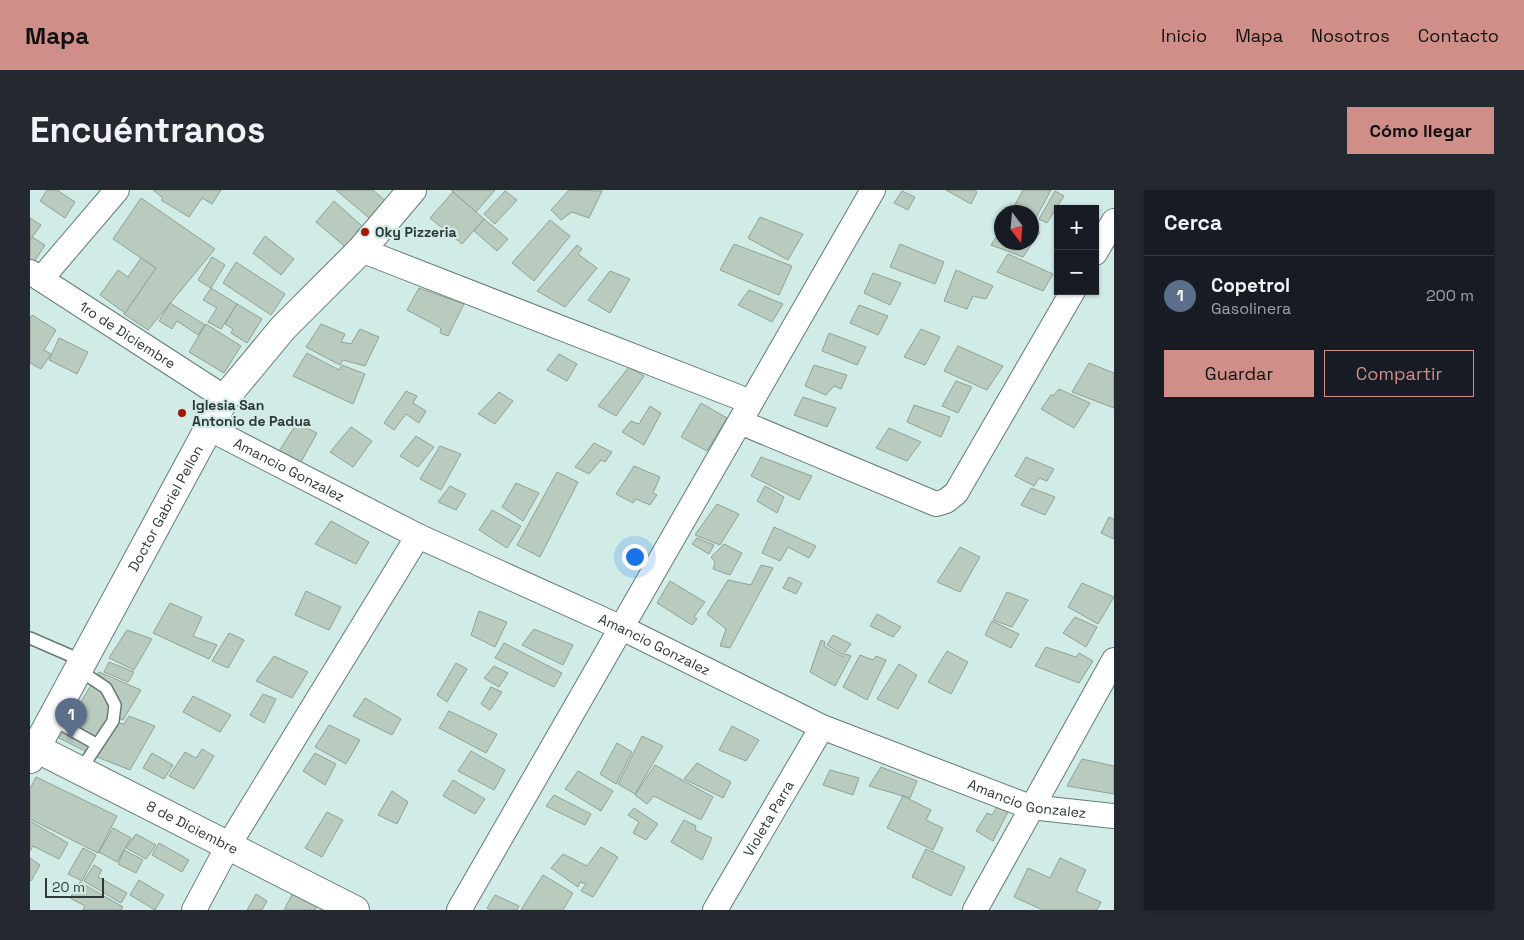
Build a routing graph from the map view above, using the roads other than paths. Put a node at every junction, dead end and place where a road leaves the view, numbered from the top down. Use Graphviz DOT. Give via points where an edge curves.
graph roads {
  1 [pos="117,190"];
  2 [pos="412,190"];
  3 [pos="873,190"];
  4 [pos="1114,221"];
  5 [pos="361,250"];
  6 [pos="1097,250"];
  7 [pos="35,276"];
  8 [pos="1071,295"];
  9 [pos="225,398"];
  10 [pos="745,412"];
  11 [pos="210,429"];
  12 [pos="418,536"];
  13 [pos="622,628"];
  14 [pos="30,638"];
  15 [pos="1114,660"];
  16 [pos="81,666"];
  17 [pos="52,718"];
  18 [pos="822,727"];
  19 [pos="96,744"];
  20 [pos="32,751"];
  21 [pos="80,771"];
  22 [pos="1030,807"];
  23 [pos="1114,816"];
  24 [pos="228,846"];
  25 [pos="194,910"];
  26 [pos="355,910"];
  27 [pos="459,910"];
  28 [pos="715,910"];
  29 [pos="975,910"];
  1 -- 7 [label="street"];
  2 -- 5 [label="street, Doctor Gabriel Pellon"];
  3 -- 10 [label="street"];
  4 -- 6 [label="street"];
  5 -- 9 [label="street, Doctor Gabriel Pellon" via="283,328"];
  5 -- 10 [label="street"];
  7 -- 9 [label="street, 1ro de Diciembre"];
  8 -- 10 [label="street" via="956,493 946,501 936,504"];
  9 -- 11 [label="street, Doctor Gabriel Pellon"];
  10 -- 13 [label="street"];
  11 -- 12 [label="street, Amancio Gonzalez"];
  11 -- 16 [label="street, Doctor Gabriel Pellon"];
  12 -- 13 [label="street, Amancio Gonzalez"];
  12 -- 24 [label="street"];
  13 -- 18 [label="street, Amancio Gonzalez"];
  13 -- 27 [label="street"];
  14 -- 16 [label="lane"];
  15 -- 22 [label="street"];
  16 -- 17 [label="street, Doctor Gabriel Pellon"];
  16 -- 19 [label="lane" via="106,688 115,705 113,721"];
  17 -- 19 [label="lane"];
  17 -- 20 [label="street, Doctor Gabriel Pellon"];
  18 -- 22 [label="street, Amancio Gonzalez"];
  18 -- 28 [label="street, Violeta Parra"];
  19 -- 21 [label="lane"];
  20 -- 21 [label="street, 8 de Diciembre"];
  21 -- 24 [label="street, 8 de Diciembre"];
  22 -- 23 [label="street, Amancio Gonzalez"];
  22 -- 29 [label="street"];
  24 -- 25 [label="street"];
  24 -- 26 [label="street, 8 de Diciembre"];
}
